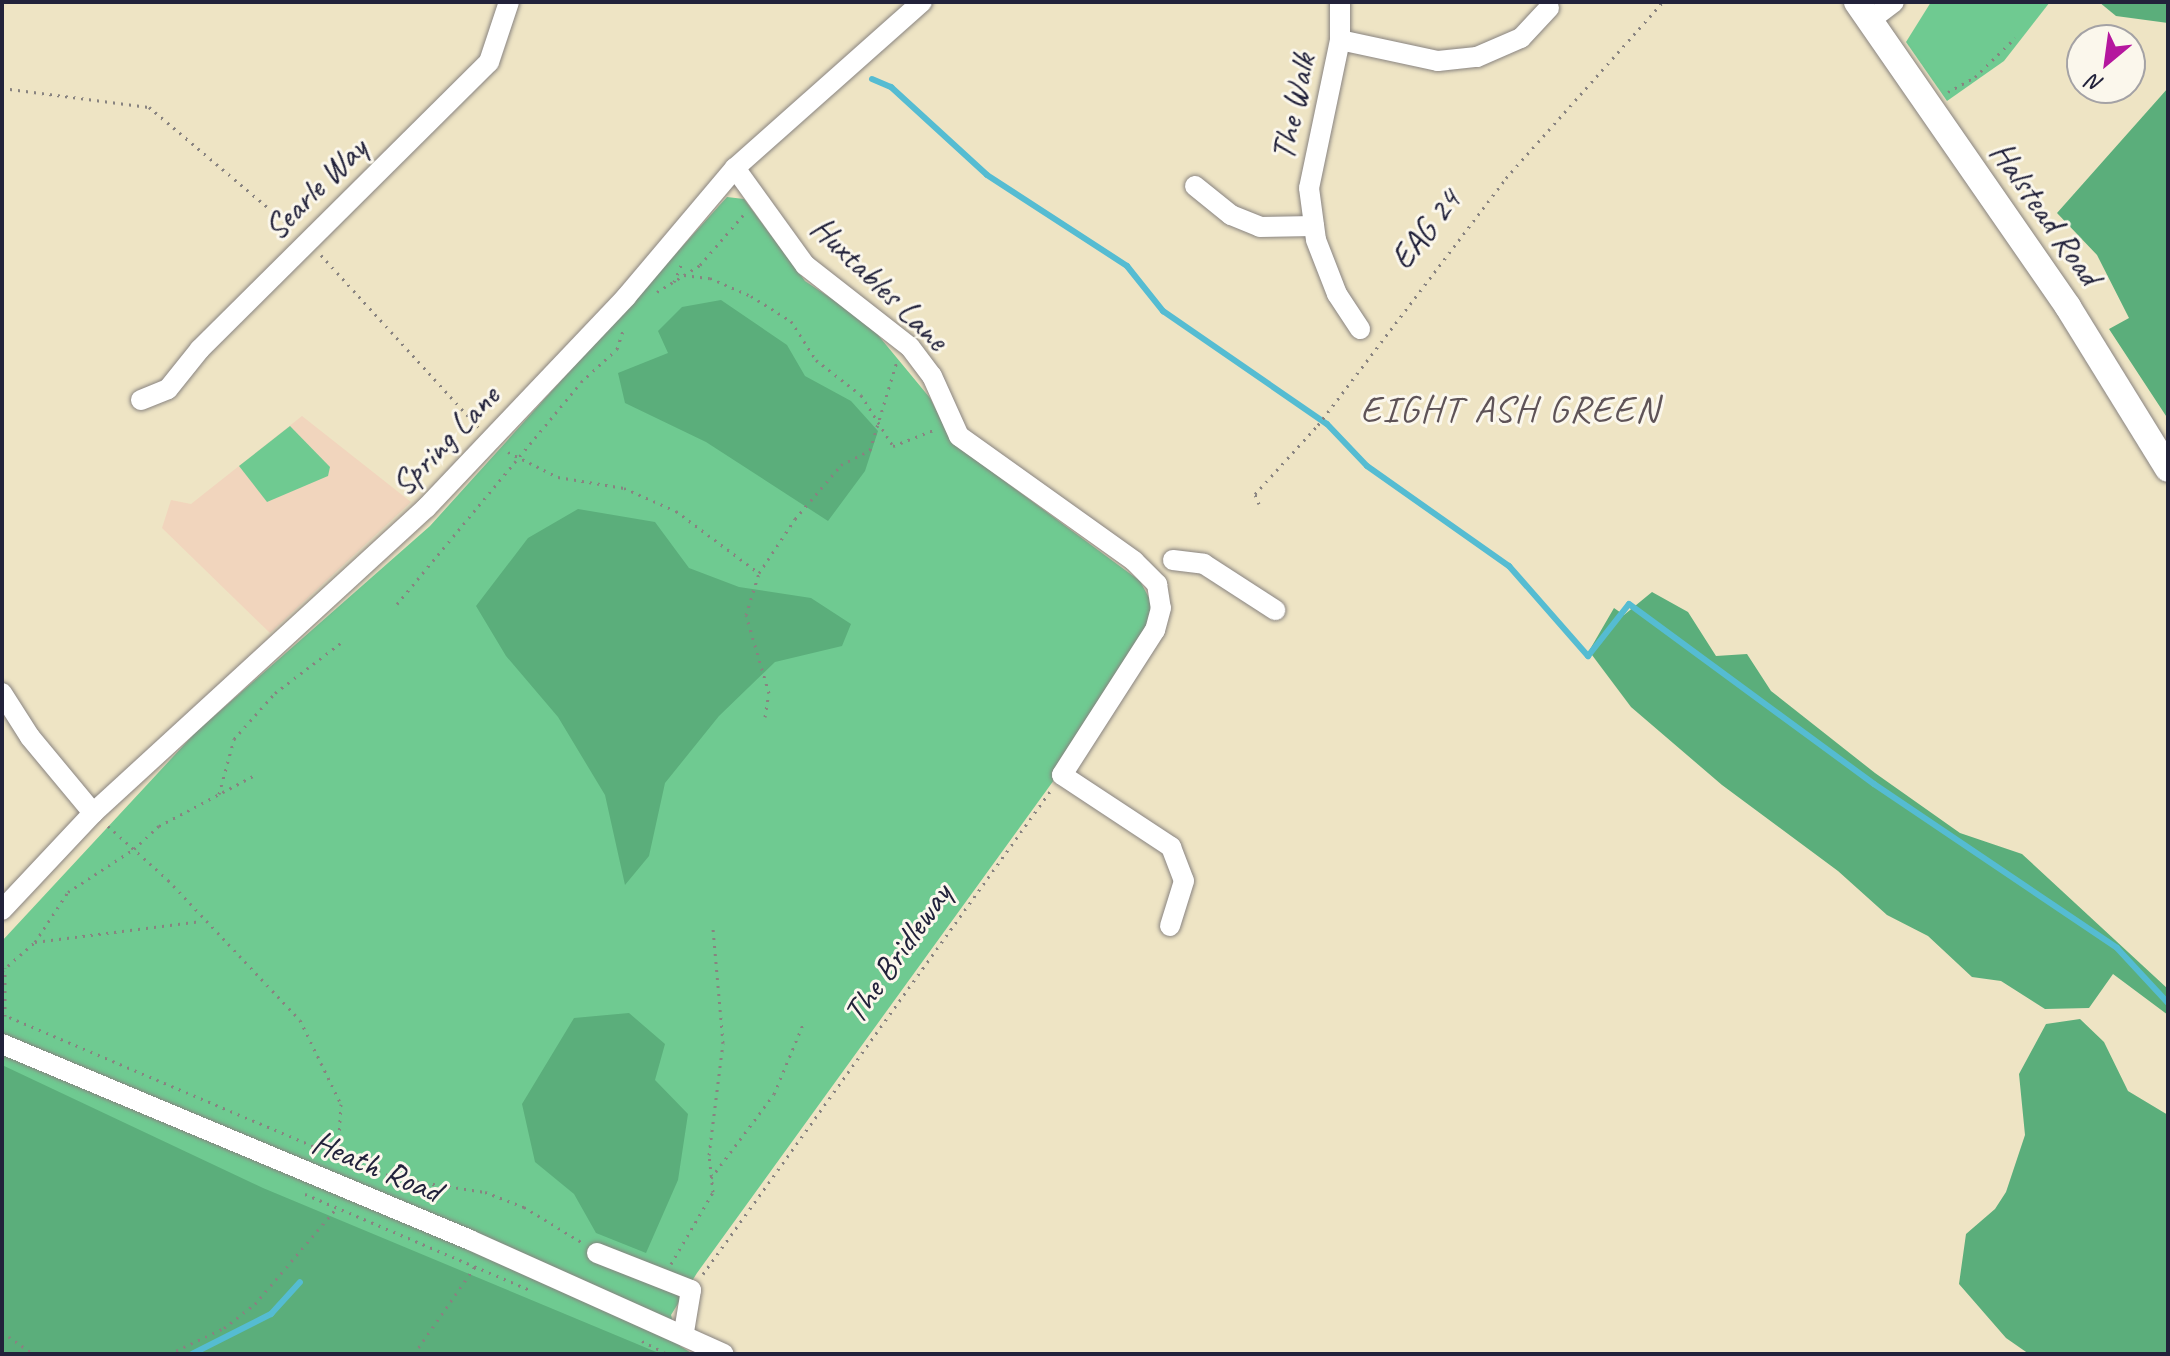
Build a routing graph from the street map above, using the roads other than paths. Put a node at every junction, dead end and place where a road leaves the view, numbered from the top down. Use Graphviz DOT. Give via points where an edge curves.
graph roads {
  1 [pos="509,2"];
  2 [pos="922,2"];
  3 [pos="1340,2"];
  4 [pos="1894,2"];
  5 [pos="1549,8"];
  6 [pos="1863,11"];
  7 [pos="1340,40"];
  8 [pos="735,168"];
  9 [pos="1195,186"];
  10 [pos="1314,226"];
  11 [pos="1360,329"];
  12 [pos="141,400"];
  13 [pos="2168,469"];
  14 [pos="1130,558"];
  15 [pos="1173,560"];
  16 [pos="1160,603"];
  17 [pos="1275,610"];
  18 [pos="2,693"];
  19 [pos="93,813"];
  20 [pos="3,908"];
  21 [pos="1170,926"];
  22 [pos="2,1044"];
  23 [pos="597,1253"];
  24 [pos="684,1332"];
  25 [pos="724,1354"];
  1 -- 12 [label="street, Searle Way" via="489,62 307,240 168,389"];
  2 -- 8 [label="street, Spring Lane"];
  3 -- 7 [label="street, The Walk"];
  4 -- 6 [label="street"];
  5 -- 7 [label="street" via="1521,38 1477,57 1438,61"];
  6 -- 13 [label="main road, Halstead Road" via="2068,307"];
  7 -- 10 [label="street, The Walk" via="1312,161"];
  8 -- 14 [label="street, Huxtables Lane" via="805,265 910,347 932,376 959,436"];
  8 -- 19 [label="street, Spring Lane" via="626,297 405,527"];
  9 -- 10 [label="street" via="1231,215 1260,227"];
  10 -- 11 [label="street, The Walk" via="1337,294"];
  14 -- 15 [label="street"];
  14 -- 16 [label="street, Huxtables Lane" via="1157,584"];
  15 -- 16 [label="street"];
  15 -- 17 [label="street" via="1203,564"];
  16 -- 21 [label="street" via="1155,630 1062,775 1171,847 1184,881"];
  18 -- 19 [label="street" via="30,737"];
  19 -- 20 [label="street, Spring Lane"];
  22 -- 24 [label="street, Heath Road"];
  23 -- 24 [label="street" via="691,1290"];
  24 -- 25 [label="street, Heath Road"];
}
